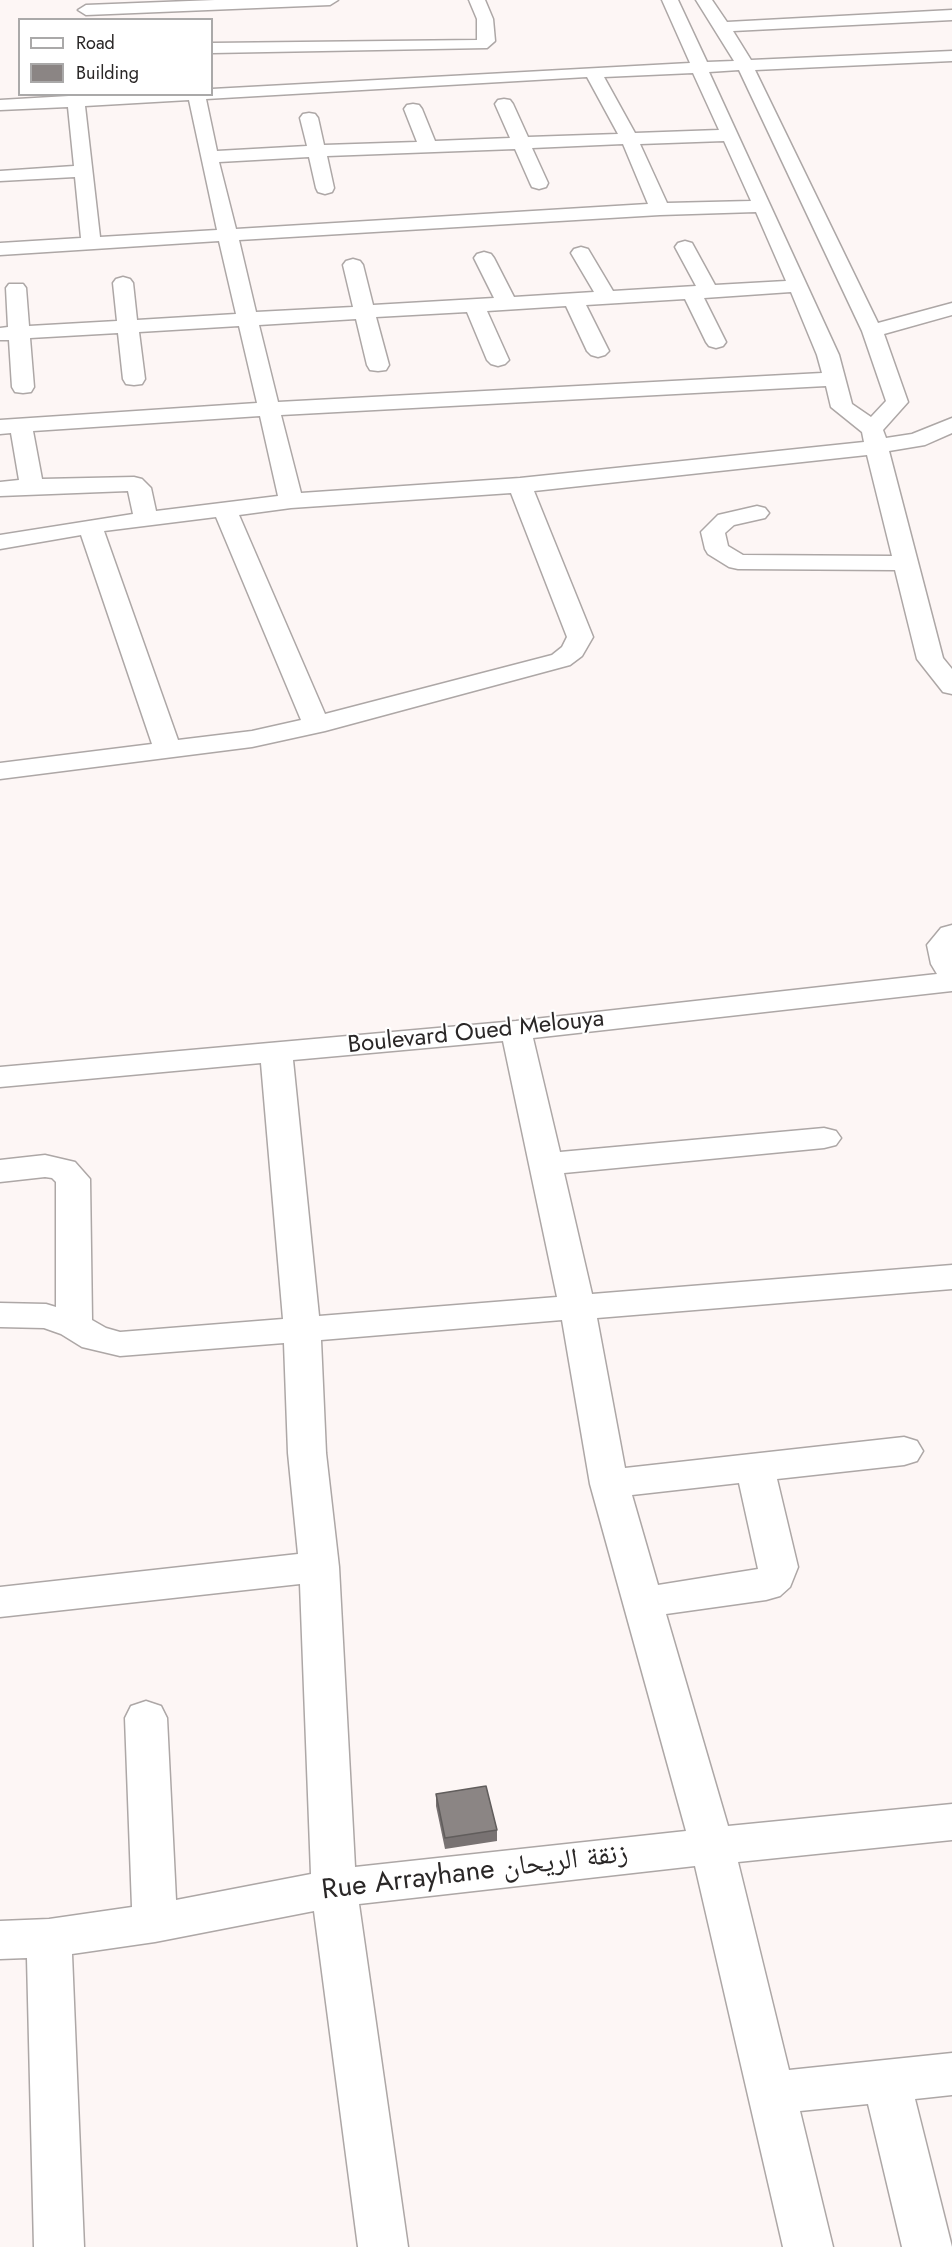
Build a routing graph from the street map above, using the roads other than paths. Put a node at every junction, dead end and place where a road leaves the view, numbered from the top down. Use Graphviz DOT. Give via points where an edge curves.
graph roads {
  1 [pos="330,0"];
  2 [pos="477,0"];
  3 [pos="670,0"];
  4 [pos="704,0"];
  5 [pos="252,6"];
  6 [pos="86,10"];
  7 [pos="952,15"];
  8 [pos="722,27"];
  9 [pos="952,43"];
  10 [pos="213,48"];
  11 [pos="952,56"];
  12 [pos="742,59"];
  13 [pos="555,60"];
  14 [pos="698,60"];
  15 [pos="592,72"];
  16 [pos="213,95"];
  17 [pos="187,96"];
  18 [pos="206,96"];
  19 [pos="76,102"];
  20 [pos="504,104"];
  21 [pos="0,105"];
  22 [pos="413,108"];
  23 [pos="309,118"];
  24 [pos="730,135"];
  25 [pos="629,139"];
  26 [pos="521,142"];
  27 [pos="428,146"];
  28 [pos="316,150"];
  29 [pos="208,157"];
  30 [pos="84,171"];
  31 [pos="0,176"];
  32 [pos="539,183"];
  33 [pos="325,188"];
  34 [pos="763,206"];
  35 [pos="660,209"];
  36 [pos="226,236"];
  37 [pos="92,245"];
  38 [pos="685,248"];
  39 [pos="0,249"];
  40 [pos="581,253"];
  41 [pos="484,258"];
  42 [pos="353,265"];
  43 [pos="123,283"];
  44 [pos="798,286"];
  45 [pos="16,288"];
  46 [pos="700,292"];
  47 [pos="607,298"];
  48 [pos="573,300"];
  49 [pos="507,303"];
  50 [pos="474,305"];
  51 [pos="952,309"];
  52 [pos="365,312"];
  53 [pos="246,319"];
  54 [pos="127,326"];
  55 [pos="872,331"];
  56 [pos="10,334"];
  57 [pos="716,342"];
  58 [pos="598,351"];
  59 [pos="498,360"];
  60 [pos="378,365"];
  61 [pos="134,379"];
  62 [pos="835,379"];
  63 [pos="23,387"];
  64 [pos="268,409"];
  65 [pos="952,425"];
  66 [pos="11,426"];
  67 [pos="875,438"];
  68 [pos="520,485"];
  69 [pos="32,486"];
  70 [pos="0,489"];
  71 [pos="291,501"];
  72 [pos="224,508"];
  73 [pos="758,513"];
  74 [pos="146,519"];
  75 [pos="90,526"];
  76 [pos="0,542"];
  77 [pos="904,563"];
  78 [pos="952,686"];
  79 [pos="316,725"];
  80 [pos="168,750"];
  81 [pos="0,771"];
  82 [pos="952,934"];
  83 [pos="952,974"];
  84 [pos="952,982"];
  85 [pos="516,1030"];
  86 [pos="276,1052"];
  87 [pos="0,1077"];
  88 [pos="824,1138"];
  89 [pos="545,1164"];
  90 [pos="0,1171"];
  91 [pos="952,1277"];
  92 [pos="577,1306"];
  93 [pos="0,1316"];
  94 [pos="74,1325"];
  95 [pos="302,1329"];
  96 [pos="904,1451"];
  97 [pos="755,1468"];
  98 [pos="609,1484"];
  99 [pos="319,1567"];
  100 [pos="0,1602"];
  101 [pos="642,1602"];
  102 [pos="146,1718"];
  103 [pos="952,1822"];
  104 [pos="712,1846"];
  105 [pos="334,1888"];
  106 [pos="155,1923"];
  107 [pos="49,1938"];
  108 [pos="0,1940"];
  109 [pos="952,2074"];
  110 [pos="886,2081"];
  111 [pos="771,2093"];
  112 [pos="59,2247"];
  113 [pos="383,2247"];
  114 [pos="808,2247"];
  115 [pos="927,2247"];
  1 -- 5 [label="street"];
  2 -- 10 [label="street" via="485,19 487,41 481,45 262,42"];
  3 -- 14 [label="street"];
  4 -- 8 [label="street"];
  5 -- 6 [label="street"];
  7 -- 8 [label="street"];
  8 -- 12 [label="street"];
  9 -- 12 [label="street"];
  11 -- 12 [label="street"];
  12 -- 14 [label="street"];
  12 -- 55 [label="street"];
  13 -- 14 [label="street"];
  14 -- 15 [label="street"];
  14 -- 24 [label="street"];
  15 -- 16 [label="street"];
  15 -- 25 [label="street"];
  17 -- 19 [label="street"];
  18 -- 29 [label="street"];
  19 -- 21 [label="street"];
  19 -- 30 [label="street"];
  20 -- 26 [label="street"];
  22 -- 27 [label="street"];
  23 -- 28 [label="street"];
  24 -- 25 [label="street"];
  24 -- 34 [label="street"];
  25 -- 26 [label="street"];
  25 -- 35 [label="street"];
  26 -- 27 [label="street"];
  26 -- 32 [label="street"];
  27 -- 28 [label="street"];
  28 -- 29 [label="street"];
  28 -- 33 [label="street"];
  29 -- 36 [label="street"];
  30 -- 31 [label="street"];
  30 -- 37 [label="street"];
  34 -- 35 [label="street"];
  34 -- 44 [label="street"];
  35 -- 36 [label="street"];
  36 -- 37 [label="street"];
  36 -- 53 [label="street"];
  37 -- 39 [label="street"];
  38 -- 46 [label="street"];
  40 -- 47 [label="street"];
  41 -- 49 [label="street"];
  42 -- 52 [label="street"];
  43 -- 54 [label="street"];
  44 -- 46 [label="street"];
  44 -- 62 [label="street"];
  45 -- 56 [label="street"];
  46 -- 47 [label="street"];
  46 -- 57 [label="street"];
  47 -- 48 [label="street"];
  48 -- 49 [label="street"];
  48 -- 58 [label="street"];
  49 -- 50 [label="street"];
  50 -- 52 [label="street"];
  50 -- 59 [label="street"];
  51 -- 55 [label="street"];
  52 -- 53 [label="street"];
  52 -- 60 [label="street"];
  53 -- 54 [label="street"];
  53 -- 64 [label="street"];
  54 -- 56 [label="street"];
  54 -- 61 [label="street"];
  55 -- 67 [label="street" via="897,402"];
  56 -- 63 [label="street"];
  62 -- 64 [label="street"];
  62 -- 67 [label="street" via="842,407"];
  64 -- 66 [label="street"];
  64 -- 71 [label="street"];
  65 -- 67 [label="street" via="917,440"];
  66 -- 69 [label="street"];
  67 -- 68 [label="street"];
  67 -- 77 [label="street"];
  68 -- 71 [label="street"];
  68 -- 79 [label="street" via="580,637 573,651 561,660 539,667"];
  69 -- 70 [label="street"];
  69 -- 74 [label="street" via="134,484 139,488"];
  71 -- 72 [label="street"];
  72 -- 74 [label="street"];
  72 -- 79 [label="street"];
  73 -- 77 [label="street" via="726,520 713,532 717,549 738,562"];
  74 -- 75 [label="street"];
  75 -- 76 [label="street"];
  75 -- 80 [label="street"];
  77 -- 78 [label="street" via="930,659"];
  79 -- 80 [label="street" via="252,739"];
  80 -- 81 [label="street"];
  82 -- 83 [label="street" via="942,945"];
  84 -- 85 [label="street, Boulevard Oued Melouya"];
  85 -- 86 [label="street, Boulevard Oued Melouya"];
  85 -- 89 [label="street"];
  86 -- 87 [label="street, Boulevard Oued Melouya"];
  86 -- 95 [label="street"];
  88 -- 89 [label="street"];
  89 -- 92 [label="street"];
  90 -- 94 [label="street" via="45,1166 63,1169 73,1179"];
  91 -- 92 [label="street"];
  92 -- 95 [label="street"];
  92 -- 98 [label="street"];
  93 -- 94 [label="street" via="46,1316"];
  94 -- 95 [label="street" via="94,1338 120,1344"];
  95 -- 99 [label="street" via="307,1453"];
  96 -- 97 [label="street"];
  97 -- 98 [label="street"];
  97 -- 101 [label="street" via="778,1567 776,1576 766,1585"];
  98 -- 101 [label="street"];
  99 -- 100 [label="street"];
  99 -- 105 [label="street"];
  101 -- 104 [label="street"];
  102 -- 106 [label="street"];
  103 -- 104 [label="street, Rue Arrayhane زنقة الريحان"];
  104 -- 105 [label="street, Rue Arrayhane زنقة الريحان"];
  104 -- 111 [label="street"];
  105 -- 106 [label="street, Rue Arrayhane زنقة الريحان"];
  105 -- 113 [label="street"];
  106 -- 107 [label="street, Rue Arrayhane زنقة الريحان"];
  107 -- 108 [label="street, Rue Arrayhane زنقة الريحان"];
  107 -- 112 [label="street"];
  109 -- 110 [label="street"];
  110 -- 111 [label="street"];
  110 -- 115 [label="street"];
  111 -- 114 [label="street"];
}
